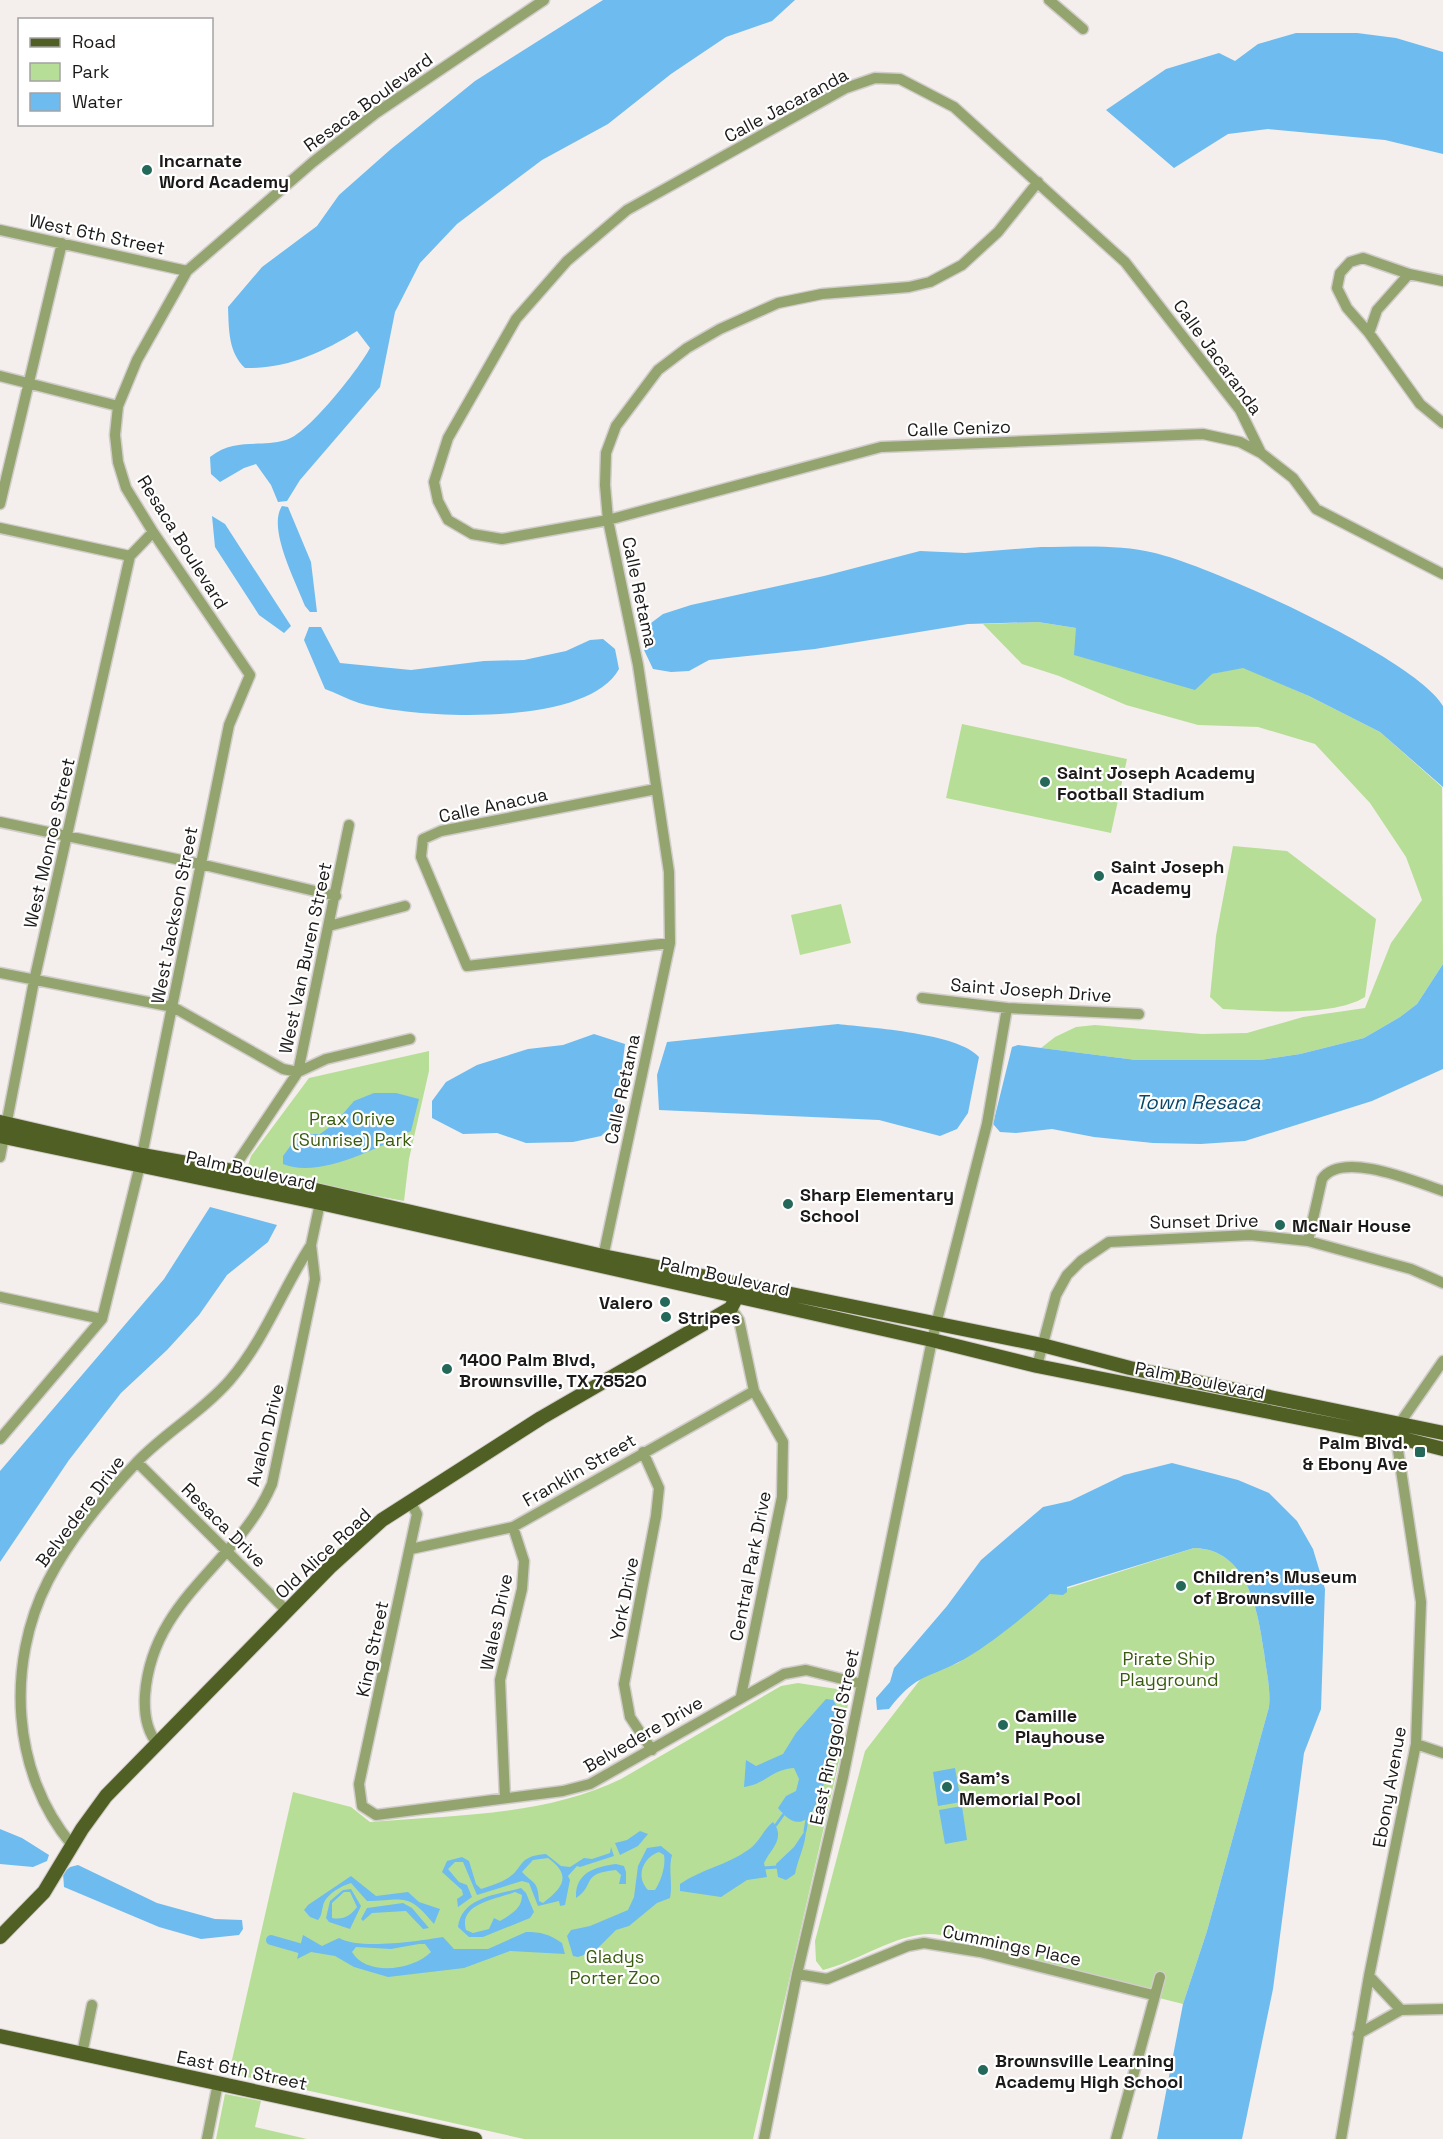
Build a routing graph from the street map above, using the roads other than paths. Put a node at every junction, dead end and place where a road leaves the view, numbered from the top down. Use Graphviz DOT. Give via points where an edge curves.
graph roads {
  1 [pos="544,0"];
  2 [pos="1049,0"];
  3 [pos="1083,29"];
  4 [pos="1038,182"];
  5 [pos="0,230"];
  6 [pos="62,243"];
  7 [pos="187,271"];
  8 [pos="1408,274"];
  9 [pos="1443,281"];
  10 [pos="1369,333"];
  11 [pos="0,376"];
  12 [pos="29,381"];
  13 [pos="118,406"];
  14 [pos="1443,423"];
  15 [pos="1261,453"];
  16 [pos="0,504"];
  17 [pos="448,520"];
  18 [pos="608,520"];
  19 [pos="0,528"];
  20 [pos="153,532"];
  21 [pos="130,556"];
  22 [pos="1443,574"];
  23 [pos="250,675"];
  24 [pos="657,789"];
  25 [pos="0,822"];
  26 [pos="350,825"];
  27 [pos="67,836"];
  28 [pos="200,864"];
  29 [pos="336,896"];
  30 [pos="405,906"];
  31 [pos="329,926"];
  32 [pos="670,944"];
  33 [pos="0,973"];
  34 [pos="34,981"];
  35 [pos="922,998"];
  36 [pos="173,1007"];
  37 [pos="1007,1008"];
  38 [pos="1138,1014"];
  39 [pos="410,1039"];
  40 [pos="298,1072"];
  41 [pos="2,1130"];
  42 [pos="0,1157"];
  43 [pos="141,1160"];
  44 [pos="232,1171"];
  45 [pos="224,1184"];
  46 [pos="1443,1191"];
  47 [pos="320,1203"];
  48 [pos="1308,1241"];
  49 [pos="311,1245"];
  50 [pos="602,1262"];
  51 [pos="736,1281"];
  52 [pos="1443,1283"];
  53 [pos="0,1297"];
  54 [pos="734,1302"];
  55 [pos="102,1319"];
  56 [pos="938,1324"];
  57 [pos="932,1340"];
  58 [pos="1042,1345"];
  59 [pos="1443,1361"];
  60 [pos="1037,1366"];
  61 [pos="754,1391"];
  62 [pos="1400,1423"];
  63 [pos="1443,1433"];
  64 [pos="1396,1437"];
  65 [pos="0,1439"];
  66 [pos="1443,1449"];
  67 [pos="643,1452"];
  68 [pos="137,1462"];
  69 [pos="410,1502"];
  70 [pos="513,1527"];
  71 [pos="411,1549"];
  72 [pos="225,1550"];
  73 [pos="287,1611"];
  74 [pos="862,1684"];
  75 [pos="741,1696"];
  76 [pos="157,1743"];
  77 [pos="1416,1744"];
  78 [pos="652,1750"];
  79 [pos="1443,1753"];
  80 [pos="505,1798"];
  81 [pos="362,1806"];
  82 [pos="72,1845"];
  83 [pos="0,1937"];
  84 [pos="797,1974"];
  85 [pos="1369,1976"];
  86 [pos="1160,1977"];
  87 [pos="1153,1995"];
  88 [pos="92,2005"];
  89 [pos="1443,2009"];
  90 [pos="1401,2010"];
  91 [pos="1358,2034"];
  92 [pos="0,2036"];
  93 [pos="82,2054"];
  94 [pos="218,2083"];
  95 [pos="207,2139"];
  96 [pos="476,2139"];
  97 [pos="764,2139"];
  98 [pos="1116,2139"];
  99 [pos="1341,2139"];
  1 -- 7 [label="street, Resaca Boulevard" via="376,113"];
  2 -- 3 [label="street"];
  4 -- 15 [label="street, Calle Jacaranda" via="1125,262 1157,300 1240,410"];
  4 -- 17 [label="street, Calle Jacaranda" via="954,106 900,79 875,78 846,88 627,210 567,261 516,319 475,387 448,438 434,482"];
  4 -- 18 [label="street, Calle Retama" via="998,232 962,265 930,282 778,303 720,329 658,370 615,426 606,453"];
  5 -- 6 [label="street, West 6th Street"];
  6 -- 7 [label="street, West 6th Street"];
  6 -- 12 [label="street"];
  7 -- 13 [label="street, Resaca Boulevard" via="137,360"];
  8 -- 9 [label="street"];
  8 -- 10 [label="street" via="1377,310"];
  8 -- 10 [label="street" via="1363,258 1350,262 1340,273 1337,288 1347,308"];
  10 -- 14 [label="street" via="1420,404"];
  11 -- 12 [label="street"];
  12 -- 13 [label="street"];
  12 -- 16 [label="street"];
  13 -- 20 [label="street, Resaca Boulevard" via="118,462 126,488"];
  15 -- 18 [label="street, Calle Cenizo" via="1240,442 1203,434 881,447"];
  15 -- 22 [label="street, Calle Cenizo" via="1293,478 1316,509"];
  17 -- 18 [label="street, Calle Cenizo" via="472,534 502,539"];
  18 -- 24 [label="street, Calle Retama" via="638,665"];
  19 -- 21 [label="street"];
  20 -- 21 [label="street"];
  20 -- 23 [label="street, Resaca Boulevard"];
  21 -- 27 [label="street, West Monroe Street"];
  23 -- 28 [label="street, West Jackson Street" via="229,725"];
  24 -- 32 [label="street, Calle Retama" via="669,872"];
  24 -- 32 [label="street, Calle Anacua" via="441,831 423,839 422,857 467,966"];
  25 -- 27 [label="street"];
  26 -- 29 [label="street, West Van Buren Street"];
  27 -- 28 [label="street"];
  27 -- 34 [label="street, West Monroe Street"];
  28 -- 29 [label="street"];
  28 -- 36 [label="street, West Jackson Street"];
  29 -- 31 [label="street, West Van Buren Street"];
  30 -- 31 [label="street"];
  31 -- 40 [label="street, West Van Buren Street"];
  32 -- 50 [label="street, Calle Retama"];
  33 -- 34 [label="street"];
  34 -- 36 [label="street"];
  34 -- 41 [label="street, West Monroe Street"];
  35 -- 37 [label="street, Saint Joseph Drive"];
  36 -- 40 [label="street" via="283,1069"];
  36 -- 43 [label="street, West Jackson Street"];
  37 -- 38 [label="street, Saint Joseph Drive"];
  37 -- 56 [label="street, East Ringgold Street" via="987,1124"];
  39 -- 40 [label="street" via="326,1059"];
  40 -- 44 [label="street, West Van Buren Street"];
  41 -- 42 [label="street, West Monroe Street"];
  41 -- 43 [label="main road, Palm Boulevard"];
  43 -- 44 [label="main road, Palm Boulevard"];
  43 -- 45 [label="main road, Palm Boulevard"];
  43 -- 55 [label="street, West Jackson Street"];
  44 -- 45 [label="street, West Van Buren Street"];
  44 -- 50 [label="main road, Palm Boulevard"];
  45 -- 47 [label="main road, Palm Boulevard"];
  46 -- 48 [label="street" via="1385,1172 1348,1166 1335,1168 1322,1179"];
  47 -- 49 [label="street, Avalon Drive"];
  47 -- 50 [label="main road, Palm Boulevard"];
  48 -- 52 [label="street, Sunset Drive" via="1411,1269"];
  48 -- 58 [label="street, Sunset Drive" via="1250,1235 1109,1242 1067,1275 1056,1295"];
  49 -- 68 [label="street, Belvedere Drive" via="294,1270 263,1336 229,1381"];
  49 -- 72 [label="street, Avalon Drive" via="315,1279 272,1484 251,1524"];
  50 -- 51 [label="main road, Palm Boulevard"];
  50 -- 54 [label="main road, Palm Boulevard"];
  51 -- 54 [label="main road"];
  51 -- 56 [label="main road, Palm Boulevard"];
  53 -- 55 [label="street"];
  54 -- 57 [label="main road, Palm Boulevard"];
  54 -- 61 [label="street, Central Park Drive"];
  54 -- 69 [label="main road, Old Alice Road"];
  55 -- 65 [label="street"];
  56 -- 57 [label="street, East Ringgold Street"];
  56 -- 58 [label="main road, Palm Boulevard"];
  57 -- 60 [label="main road, Palm Boulevard"];
  57 -- 74 [label="street, East Ringgold Street"];
  58 -- 60 [label="street, Sunset Drive"];
  58 -- 62 [label="main road, Palm Boulevard" via="1130,1368"];
  59 -- 62 [label="street"];
  60 -- 64 [label="main road, Palm Boulevard"];
  61 -- 67 [label="street, Franklin Street"];
  61 -- 75 [label="street, Central Park Drive" via="783,1442 782,1497"];
  62 -- 63 [label="main road, Palm Boulevard"];
  62 -- 64 [label="street"];
  64 -- 66 [label="main road, Palm Boulevard"];
  64 -- 77 [label="street, Ebony Avenue" via="1421,1602"];
  67 -- 70 [label="street, Franklin Street"];
  67 -- 78 [label="street, York Drive" via="659,1488 624,1684 630,1717"];
  68 -- 72 [label="street, Resaca Drive"];
  68 -- 82 [label="street, Belvedere Drive" via="77,1537 49,1580 35,1613 20,1675 26,1756 46,1805"];
  69 -- 71 [label="street, King Street" via="417,1514"];
  69 -- 73 [label="main road, Old Alice Road" via="357,1540"];
  70 -- 71 [label="street, Franklin Street"];
  70 -- 80 [label="street, Wales Drive" via="524,1561 522,1589 500,1680"];
  71 -- 81 [label="street, King Street" via="358,1784"];
  72 -- 73 [label="street, Resaca Drive"];
  72 -- 76 [label="street, Avalon Drive" via="191,1590 155,1649 144,1702 151,1737"];
  73 -- 76 [label="main road, Old Alice Road"];
  74 -- 75 [label="street, Belvedere Drive" via="806,1670 784,1674"];
  74 -- 84 [label="street, East Ringgold Street"];
  75 -- 78 [label="street, Belvedere Drive"];
  76 -- 82 [label="main road, Old Alice Road" via="106,1796"];
  77 -- 79 [label="street"];
  77 -- 85 [label="street, Ebony Avenue"];
  78 -- 80 [label="street, Belvedere Drive" via="591,1784"];
  80 -- 81 [label="street, Belvedere Drive" via="376,1815"];
  82 -- 83 [label="main road, Old Alice Road" via="44,1892"];
  84 -- 87 [label="street, Cummings Place" via="818,1979 835,1977 924,1943 980,1952"];
  84 -- 97 [label="street, East Ringgold Street"];
  85 -- 90 [label="street"];
  85 -- 91 [label="street, Ebony Avenue"];
  86 -- 87 [label="street"];
  87 -- 98 [label="street"];
  88 -- 93 [label="street"];
  89 -- 90 [label="street"];
  90 -- 91 [label="street"];
  91 -- 99 [label="street, Ebony Avenue"];
  92 -- 93 [label="main road, East 6th Street"];
  93 -- 94 [label="main road, East 6th Street"];
  94 -- 95 [label="street"];
  94 -- 96 [label="main road, East 6th Street"];
}
